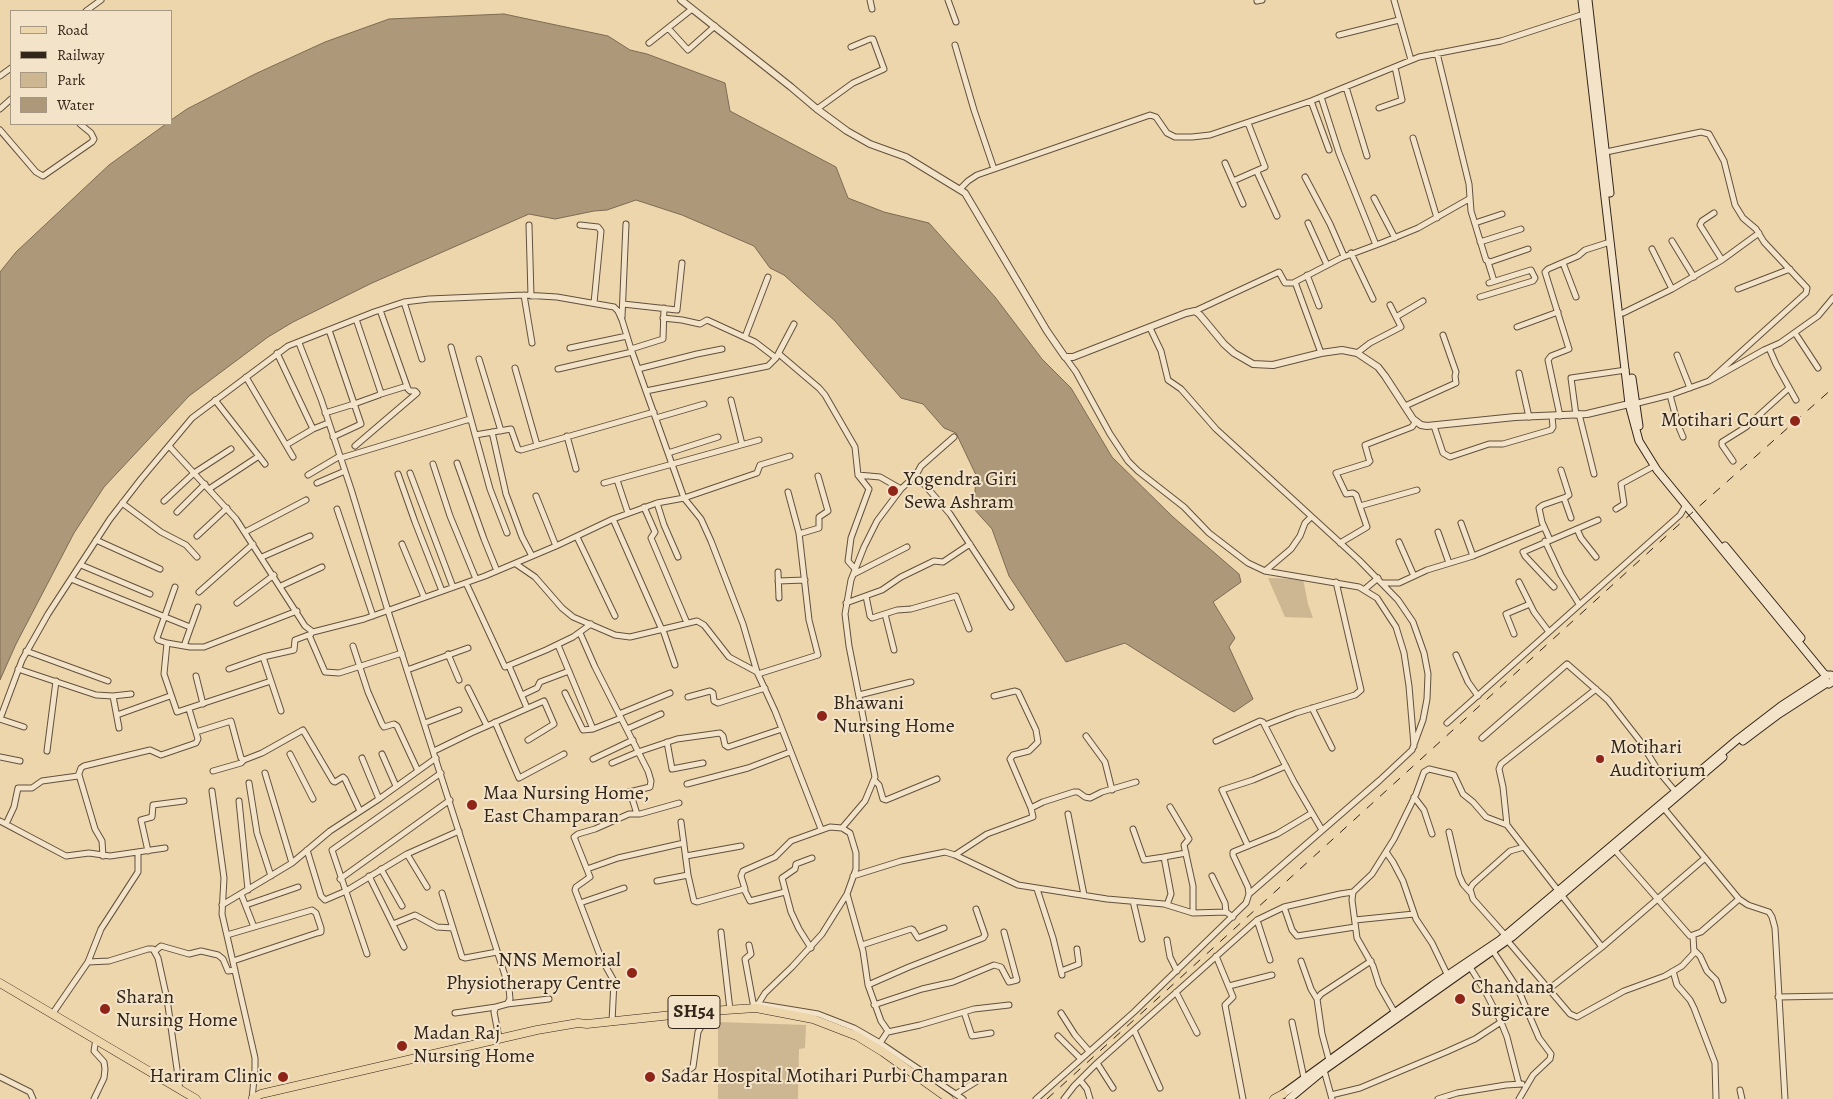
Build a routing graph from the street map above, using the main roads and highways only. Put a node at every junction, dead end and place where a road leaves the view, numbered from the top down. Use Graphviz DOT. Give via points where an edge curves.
graph roads {
  1 [pos="1582,0"];
  2 [pos="1588,0"];
  3 [pos="1632,404"];
  4 [pos="1830,677"];
  5 [pos="1662,806"];
  6 [pos="1506,938"];
  7 [pos="0,983"];
  8 [pos="587,1024"];
  9 [pos="952,1096"];
  10 [pos="1283,1097"];
  11 [pos="261,1098"];
  12 [pos="196,1099"];
  13 [pos="252,1099"];
  14 [pos="1274,1099"];
  1 -- 3 [label="main road"];
  2 -- 3 [label="main road"];
  3 -- 4 [label="main road" via="1644,442 1658,465"];
  3 -- 4 [label="main road" via="1639,442 1654,466"];
  4 -- 5 [label="main road" via="1746,738"];
  4 -- 5 [label="main road" via="1754,726 1675,791"];
  5 -- 6 [label="main road"];
  6 -- 10 [label="main road" via="1493,951"];
  6 -- 10 [label="main road" via="1433,985 1304,1078"];
  7 -- 12 [label="main road"];
  8 -- 9 [label="main road, SH54" via="756,1007 824,1022 857,1036"];
  8 -- 11 [label="main road, SH54"];
  8 -- 11 [label="main road, SH54" via="499,1038"];
  10 -- 14 [label="main road"];
  11 -- 13 [label="main road, SH54"];
}
